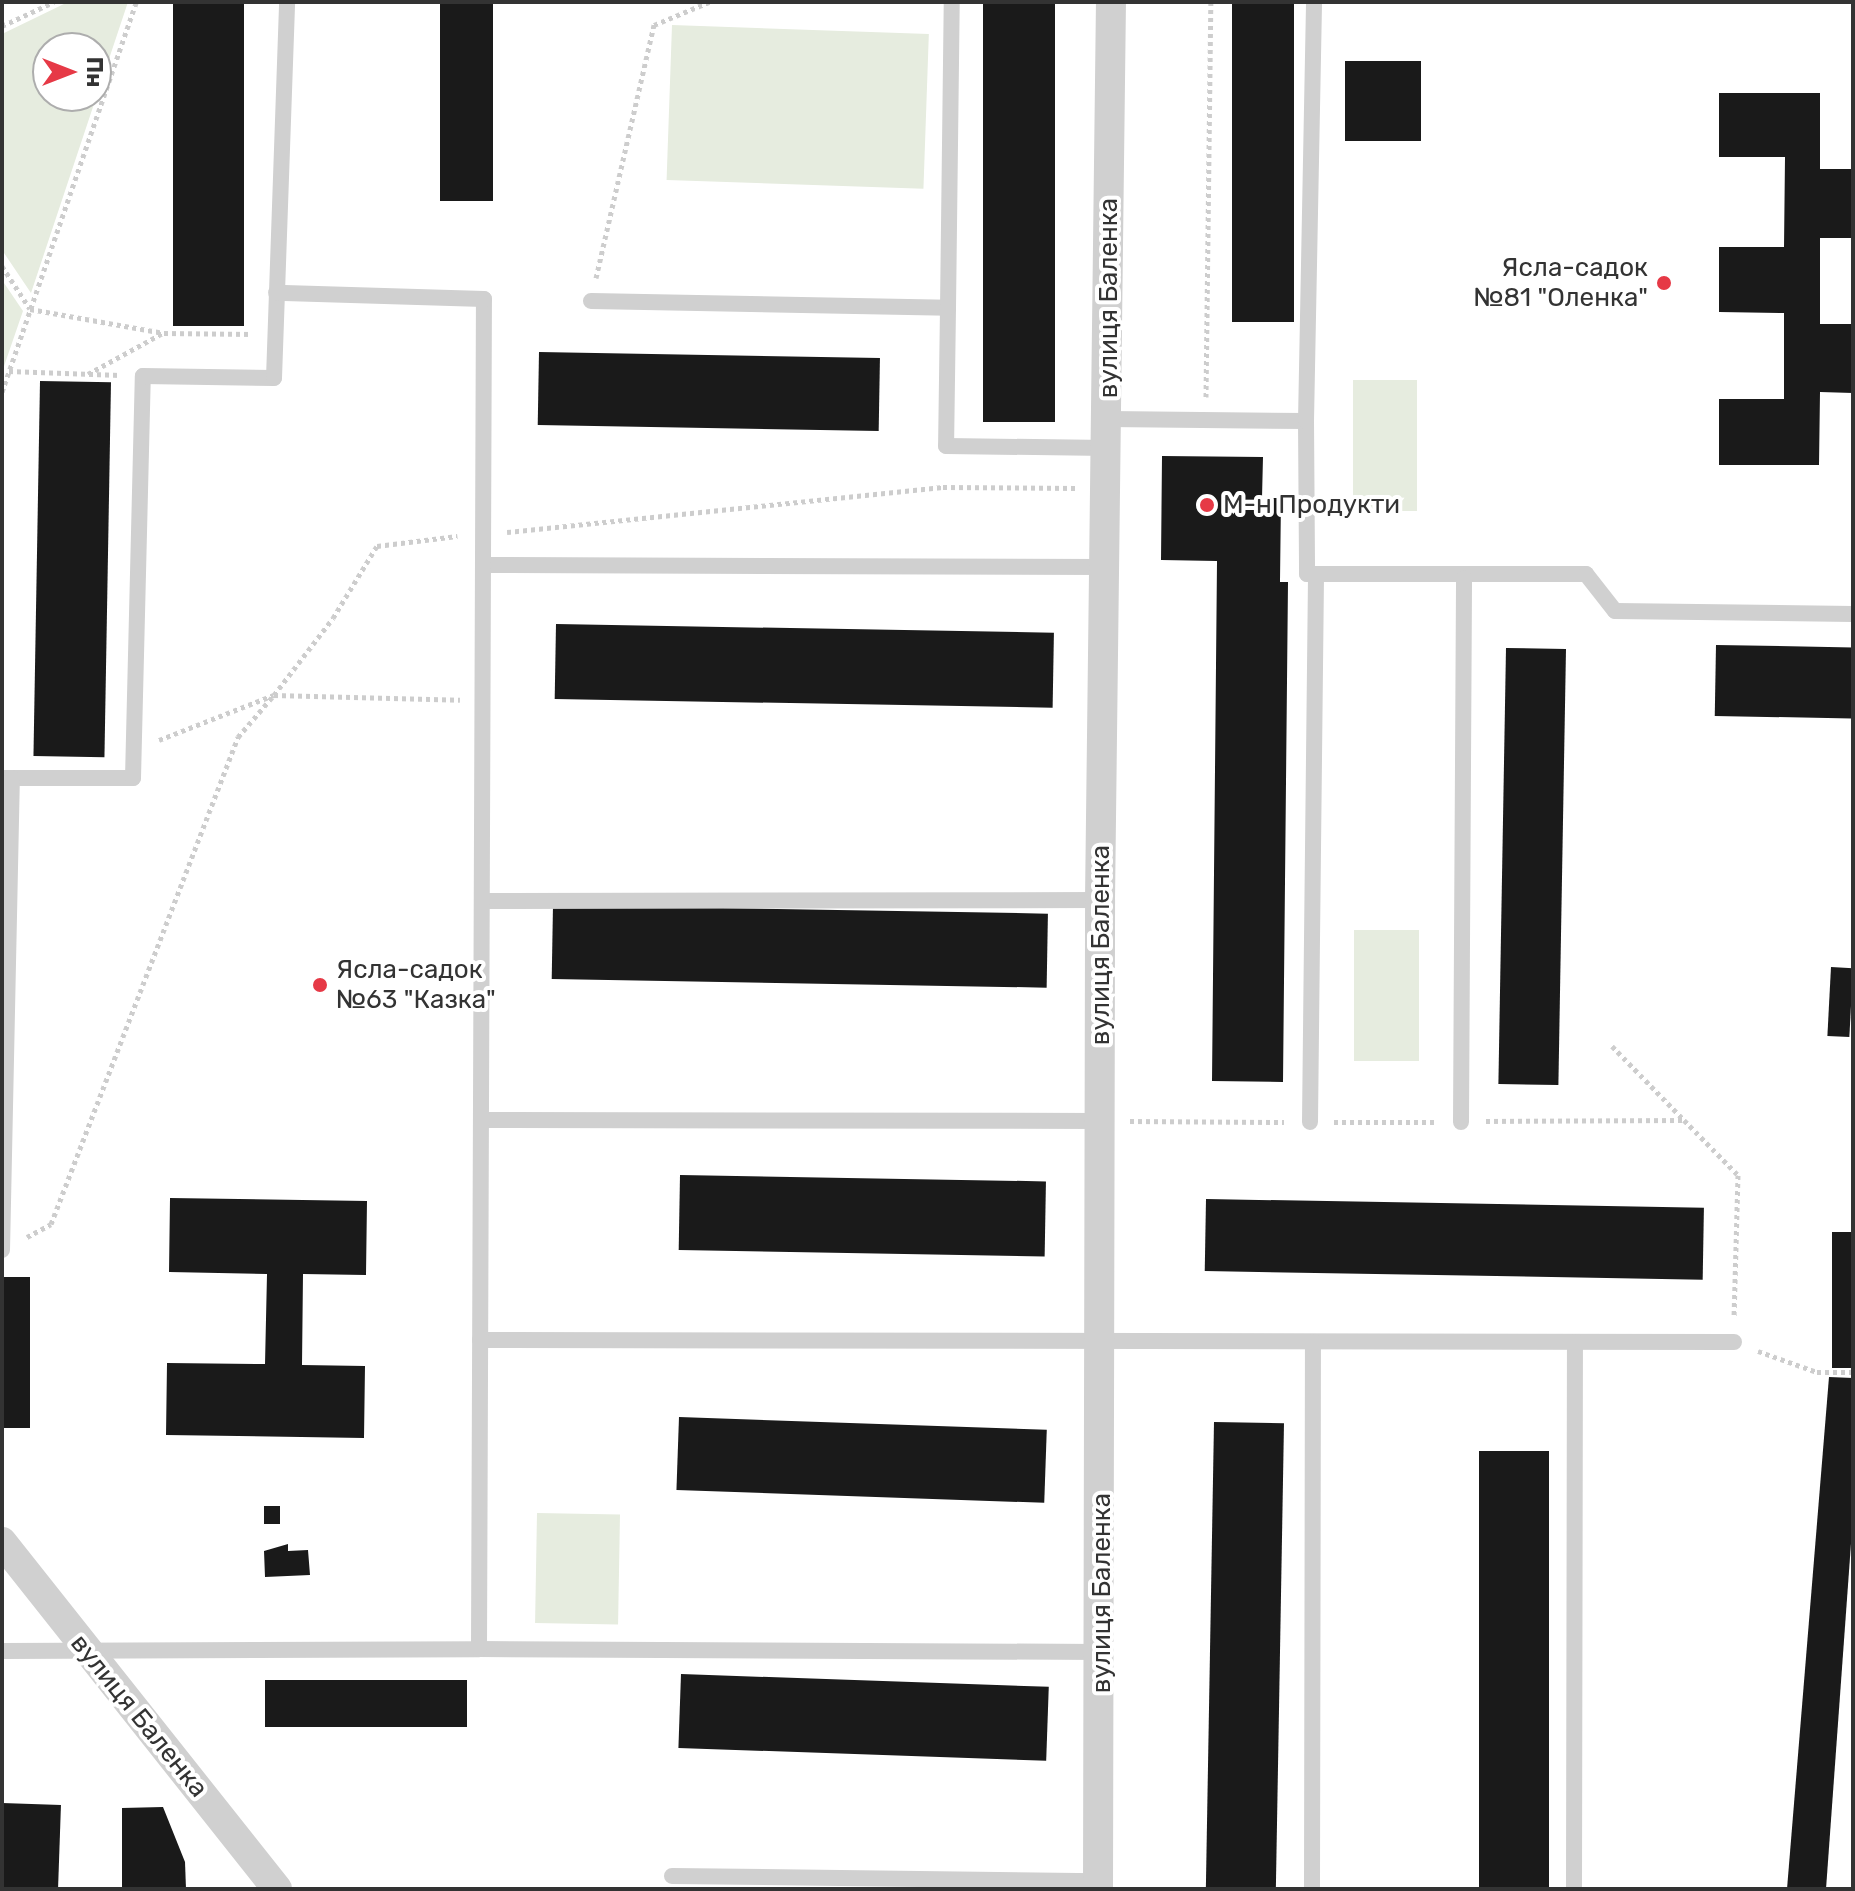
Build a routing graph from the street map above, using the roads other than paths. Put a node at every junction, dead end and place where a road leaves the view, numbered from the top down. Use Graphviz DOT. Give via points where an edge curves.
graph roads {
  1 [pos="287,2"];
  2 [pos="952,2"];
  3 [pos="1111,2"];
  4 [pos="1314,2"];
  5 [pos="276,293"];
  6 [pos="591,301"];
  7 [pos="948,308"];
  8 [pos="1306,421"];
  9 [pos="1108,434"];
  10 [pos="483,565"];
  11 [pos="1107,567"];
  12 [pos="1316,574"];
  13 [pos="1464,578"];
  14 [pos="1853,614"];
  15 [pos="7,778"];
  16 [pos="1100,900"];
  17 [pos="482,901"];
  18 [pos="481,1120"];
  19 [pos="1101,1121"];
  20 [pos="1310,1122"];
  21 [pos="1461,1122"];
  22 [pos="4,1250"];
  23 [pos="480,1340"];
  24 [pos="1102,1342"];
  25 [pos="1313,1342"];
  26 [pos="1575,1342"];
  27 [pos="1734,1342"];
  28 [pos="2,1542"];
  29 [pos="479,1649"];
  30 [pos="2,1651"];
  31 [pos="1102,1652"];
  32 [pos="87,1653"];
  33 [pos="672,1876"];
  34 [pos="1098,1885"];
  35 [pos="277,1889"];
  36 [pos="1312,1889"];
  37 [pos="1574,1889"];
  1 -- 5 [label="lane"];
  2 -- 7 [label="lane"];
  3 -- 9 [label="street, вулиця Баленка"];
  4 -- 8 [label="lane"];
  5 -- 10 [label="lane" via="484,299"];
  5 -- 15 [label="lane" via="274,378 143,376 133,778"];
  6 -- 7 [label="lane"];
  7 -- 9 [label="lane" via="946,446"];
  8 -- 9 [label="lane" via="1206,420"];
  8 -- 12 [label="lane" via="1307,574"];
  9 -- 11 [label="street, вулиця Баленка"];
  10 -- 11 [label="lane"];
  10 -- 17 [label="lane"];
  11 -- 16 [label="street, вулиця Баленка"];
  12 -- 13 [label="lane"];
  12 -- 20 [label="lane"];
  13 -- 14 [label="lane" via="1586,574 1615,611"];
  13 -- 21 [label="lane"];
  15 -- 22 [label="lane"];
  16 -- 17 [label="lane"];
  16 -- 19 [label="street, вулиця Баленка"];
  17 -- 18 [label="lane"];
  18 -- 19 [label="lane"];
  18 -- 23 [label="lane"];
  19 -- 24 [label="street, вулиця Баленка"];
  23 -- 24 [label="lane"];
  23 -- 29 [label="lane"];
  24 -- 25 [label="lane"];
  24 -- 31 [label="street, вулиця Баленка"];
  25 -- 26 [label="lane"];
  25 -- 36 [label="lane"];
  26 -- 27 [label="lane"];
  26 -- 37 [label="lane"];
  28 -- 32 [label="street, вулиця Баленка"];
  29 -- 31 [label="lane"];
  29 -- 32 [label="lane"];
  30 -- 32 [label="lane"];
  31 -- 34 [label="street, вулиця Баленка"];
  32 -- 35 [label="street, вулиця Баленка"];
  33 -- 34 [label="lane"];
}
